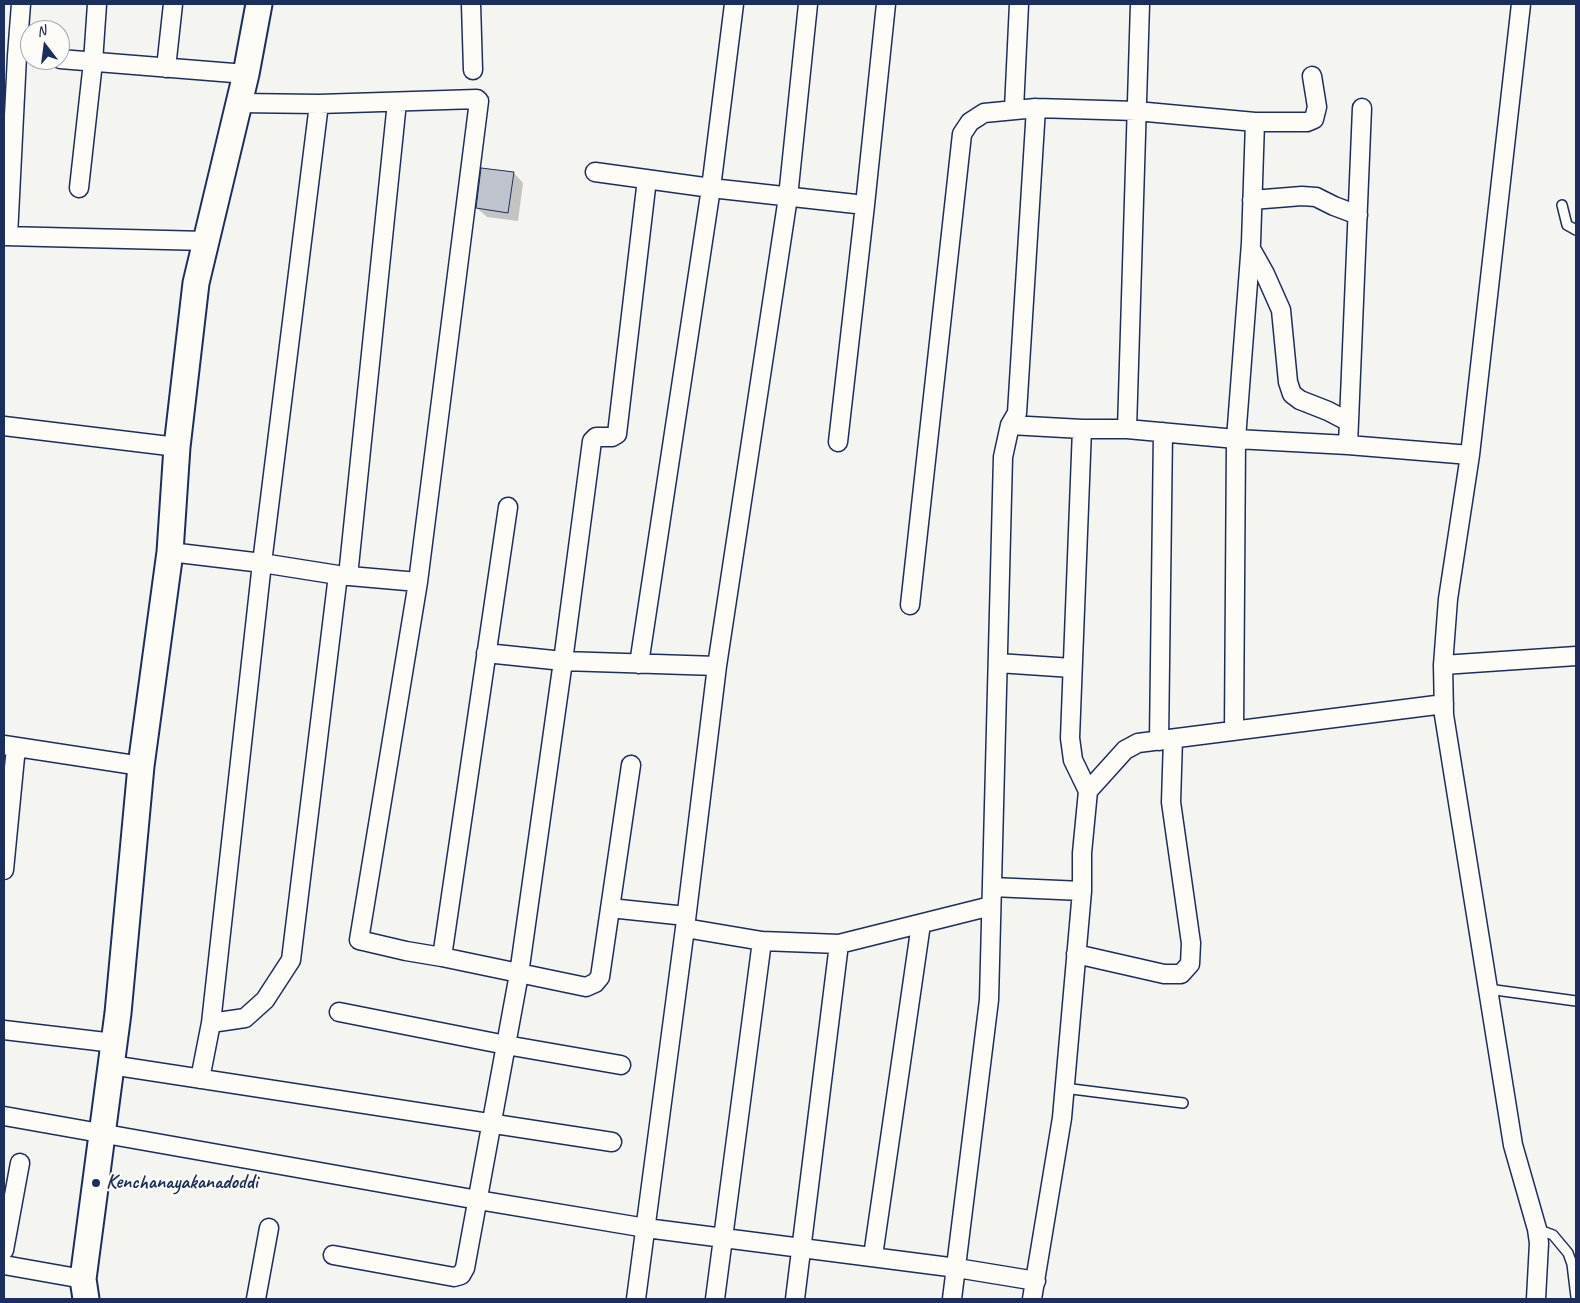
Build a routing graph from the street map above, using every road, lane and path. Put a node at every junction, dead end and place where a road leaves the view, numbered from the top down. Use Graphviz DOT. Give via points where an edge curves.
graph roads {
  1 [pos="21,4"];
  2 [pos="96,4"];
  3 [pos="173,4"];
  4 [pos="259,4"];
  5 [pos="472,4"];
  6 [pos="734,4"];
  7 [pos="808,4"];
  8 [pos="886,4"];
  9 [pos="1019,4"];
  10 [pos="1140,4"];
  11 [pos="1521,4"];
  12 [pos="17,56"];
  13 [pos="70,60"];
  14 [pos="93,62"];
  15 [pos="166,68"];
  16 [pos="473,70"];
  17 [pos="246,74"];
  18 [pos="1312,76"];
  19 [pos="397,102"];
  20 [pos="238,103"];
  21 [pos="319,104"];
  22 [pos="1036,108"];
  23 [pos="1362,108"];
  24 [pos="1014,109"];
  25 [pos="1136,111"];
  26 [pos="1255,122"];
  27 [pos="595,172"];
  28 [pos="647,179"];
  29 [pos="79,188"];
  30 [pos="711,188"];
  31 [pos="788,197"];
  32 [pos="1252,200"];
  33 [pos="1562,205"];
  34 [pos="865,206"];
  35 [pos="1358,215"];
  36 [pos="1576,230"];
  37 [pos="6,236"];
  38 [pos="206,240"];
  39 [pos="1251,248"];
  40 [pos="1348,422"];
  41 [pos="1010,425"];
  42 [pos="4,426"];
  43 [pos="1082,429"];
  44 [pos="1127,429"];
  45 [pos="1164,432"];
  46 [pos="1236,439"];
  47 [pos="838,442"];
  48 [pos="1348,445"];
  49 [pos="177,447"];
  50 [pos="1470,454"];
  51 [pos="508,507"];
  52 [pos="170,552"];
  53 [pos="262,563"];
  54 [pos="343,576"];
  55 [pos="418,582"];
  56 [pos="910,605"];
  57 [pos="486,653"];
  58 [pos="1576,656"];
  59 [pos="563,661"];
  60 [pos="998,663"];
  61 [pos="639,664"];
  62 [pos="1443,665"];
  63 [pos="717,666"];
  64 [pos="1072,668"];
  65 [pos="1444,704"];
  66 [pos="1234,731"];
  67 [pos="1166,740"];
  68 [pos="10,746"];
  69 [pos="631,765"];
  70 [pos="141,766"];
  71 [pos="1088,791"];
  72 [pos="4,870"];
  73 [pos="992,887"];
  74 [pos="1082,892"];
  75 [pos="992,906"];
  76 [pos="610,908"];
  77 [pos="685,922"];
  78 [pos="921,924"];
  79 [pos="762,941"];
  80 [pos="839,944"];
  81 [pos="1076,954"];
  82 [pos="442,956"];
  83 [pos="519,974"];
  84 [pos="1488,989"];
  85 [pos="1576,1001"];
  86 [pos="338,1012"];
  87 [pos="211,1023"];
  88 [pos="4,1030"];
  89 [pos="506,1045"];
  90 [pos="113,1054"];
  91 [pos="620,1065"];
  92 [pos="200,1079"];
  93 [pos="1064,1088"];
  94 [pos="1183,1103"];
  95 [pos="4,1116"];
  96 [pos="492,1123"];
  97 [pos="102,1134"];
  98 [pos="612,1142"];
  99 [pos="20,1163"];
  100 [pos="478,1200"];
  101 [pos="268,1228"];
  102 [pos="646,1228"];
  103 [pos="1537,1228"];
  104 [pos="723,1238"];
  105 [pos="802,1246"];
  106 [pos="4,1250"];
  107 [pos="333,1255"];
  108 [pos="873,1256"];
  109 [pos="4,1265"];
  110 [pos="956,1268"];
  111 [pos="1036,1281"];
  112 [pos="84,1289"];
  113 [pos="1576,1297"];
  114 [pos="256,1299"];
  115 [pos="636,1299"];
  116 [pos="715,1299"];
  117 [pos="795,1299"];
  118 [pos="952,1299"];
  119 [pos="1032,1299"];
  120 [pos="1536,1299"];
  1 -- 12 [label="street"];
  2 -- 14 [label="street"];
  3 -- 15 [label="street"];
  4 -- 17 [label="street"];
  5 -- 16 [label="street"];
  6 -- 30 [label="street"];
  7 -- 31 [label="street"];
  8 -- 34 [label="street"];
  9 -- 24 [label="street"];
  10 -- 25 [label="street"];
  11 -- 50 [label="street"];
  12 -- 37 [label="street"];
  13 -- 14 [label="street"];
  14 -- 15 [label="street"];
  14 -- 29 [label="street"];
  15 -- 17 [label="street"];
  17 -- 20 [label="street"];
  18 -- 26 [label="street" via="1317,106 1314,119 1307,122"];
  19 -- 21 [label="street"];
  19 -- 54 [label="street"];
  19 -- 55 [label="street" via="477,99 479,104"];
  20 -- 21 [label="street"];
  20 -- 38 [label="street"];
  21 -- 53 [label="street"];
  22 -- 24 [label="street"];
  22 -- 25 [label="street"];
  22 -- 41 [label="street" via="1017,414"];
  23 -- 35 [label="street"];
  24 -- 56 [label="street" via="984,113 970,122 962,134"];
  25 -- 26 [label="street"];
  25 -- 44 [label="street"];
  26 -- 32 [label="street"];
  27 -- 28 [label="street"];
  28 -- 30 [label="street"];
  28 -- 59 [label="street" via="617,434 596,437 592,441"];
  30 -- 31 [label="street"];
  30 -- 61 [label="street"];
  31 -- 34 [label="street"];
  31 -- 63 [label="street"];
  32 -- 35 [label="street" via="1316,197"];
  32 -- 39 [label="street"];
  33 -- 36 [label="lane" via="1568,224"];
  34 -- 47 [label="street"];
  35 -- 40 [label="street"];
  37 -- 38 [label="street"];
  38 -- 49 [label="street" via="196,283"];
  39 -- 40 [label="street" via="1281,310 1292,394"];
  39 -- 46 [label="street"];
  40 -- 48 [label="street"];
  41 -- 43 [label="street"];
  41 -- 60 [label="street" via="1003,457"];
  42 -- 49 [label="street"];
  43 -- 44 [label="street"];
  43 -- 64 [label="street"];
  44 -- 45 [label="street"];
  45 -- 46 [label="street"];
  45 -- 67 [label="street"];
  46 -- 48 [label="street"];
  46 -- 66 [label="street"];
  48 -- 50 [label="street"];
  49 -- 52 [label="street"];
  50 -- 62 [label="street" via="1448,599"];
  51 -- 57 [label="street"];
  52 -- 53 [label="street"];
  52 -- 70 [label="street"];
  53 -- 54 [label="street"];
  53 -- 87 [label="street"];
  54 -- 55 [label="street"];
  54 -- 87 [label="street" via="291,960 265,1000 245,1018"];
  55 -- 82 [label="street" via="359,940"];
  57 -- 59 [label="street"];
  57 -- 82 [label="street"];
  58 -- 62 [label="street"];
  59 -- 61 [label="street"];
  59 -- 83 [label="street"];
  60 -- 64 [label="street"];
  60 -- 73 [label="street"];
  61 -- 63 [label="street"];
  62 -- 65 [label="street"];
  63 -- 77 [label="street"];
  64 -- 71 [label="street" via="1070,738 1073,760"];
  65 -- 66 [label="street"];
  65 -- 84 [label="street"];
  66 -- 67 [label="street"];
  67 -- 71 [label="street" via="1138,744 1125,750"];
  67 -- 81 [label="street" via="1171,802 1191,943 1190,964 1181,974 1164,974"];
  68 -- 70 [label="street"];
  68 -- 72 [label="street"];
  69 -- 76 [label="street"];
  70 -- 90 [label="street"];
  71 -- 74 [label="street"];
  73 -- 74 [label="street"];
  73 -- 75 [label="street"];
  74 -- 81 [label="street"];
  75 -- 78 [label="street"];
  75 -- 110 [label="street" via="989,1000"];
  76 -- 77 [label="street"];
  76 -- 83 [label="street" via="600,977 595,983 586,987"];
  77 -- 79 [label="street"];
  77 -- 102 [label="street"];
  78 -- 80 [label="street"];
  78 -- 108 [label="street"];
  79 -- 80 [label="street"];
  79 -- 104 [label="street"];
  80 -- 105 [label="street"];
  81 -- 93 [label="street"];
  82 -- 83 [label="street"];
  83 -- 89 [label="street"];
  84 -- 85 [label="lane"];
  84 -- 103 [label="street" via="1513,1145"];
  86 -- 89 [label="street"];
  87 -- 92 [label="street"];
  88 -- 90 [label="street"];
  89 -- 91 [label="street"];
  89 -- 96 [label="street"];
  90 -- 92 [label="street"];
  90 -- 97 [label="street"];
  92 -- 96 [label="street"];
  93 -- 94 [label="lane"];
  93 -- 111 [label="street"];
  95 -- 97 [label="street"];
  96 -- 98 [label="street"];
  96 -- 100 [label="street"];
  97 -- 100 [label="street"];
  97 -- 112 [label="street"];
  99 -- 106 [label="street"];
  100 -- 102 [label="street"];
  100 -- 107 [label="street" via="461,1275 454,1277"];
  101 -- 114 [label="street"];
  102 -- 104 [label="street"];
  102 -- 115 [label="street"];
  103 -- 113 [label="lane" via="1553,1235 1568,1253"];
  103 -- 120 [label="street"];
  104 -- 105 [label="street"];
  104 -- 116 [label="street"];
  105 -- 108 [label="street"];
  105 -- 117 [label="street"];
  108 -- 110 [label="street"];
  109 -- 112 [label="street"];
  110 -- 111 [label="street"];
  110 -- 118 [label="street"];
  111 -- 119 [label="street"];
}
